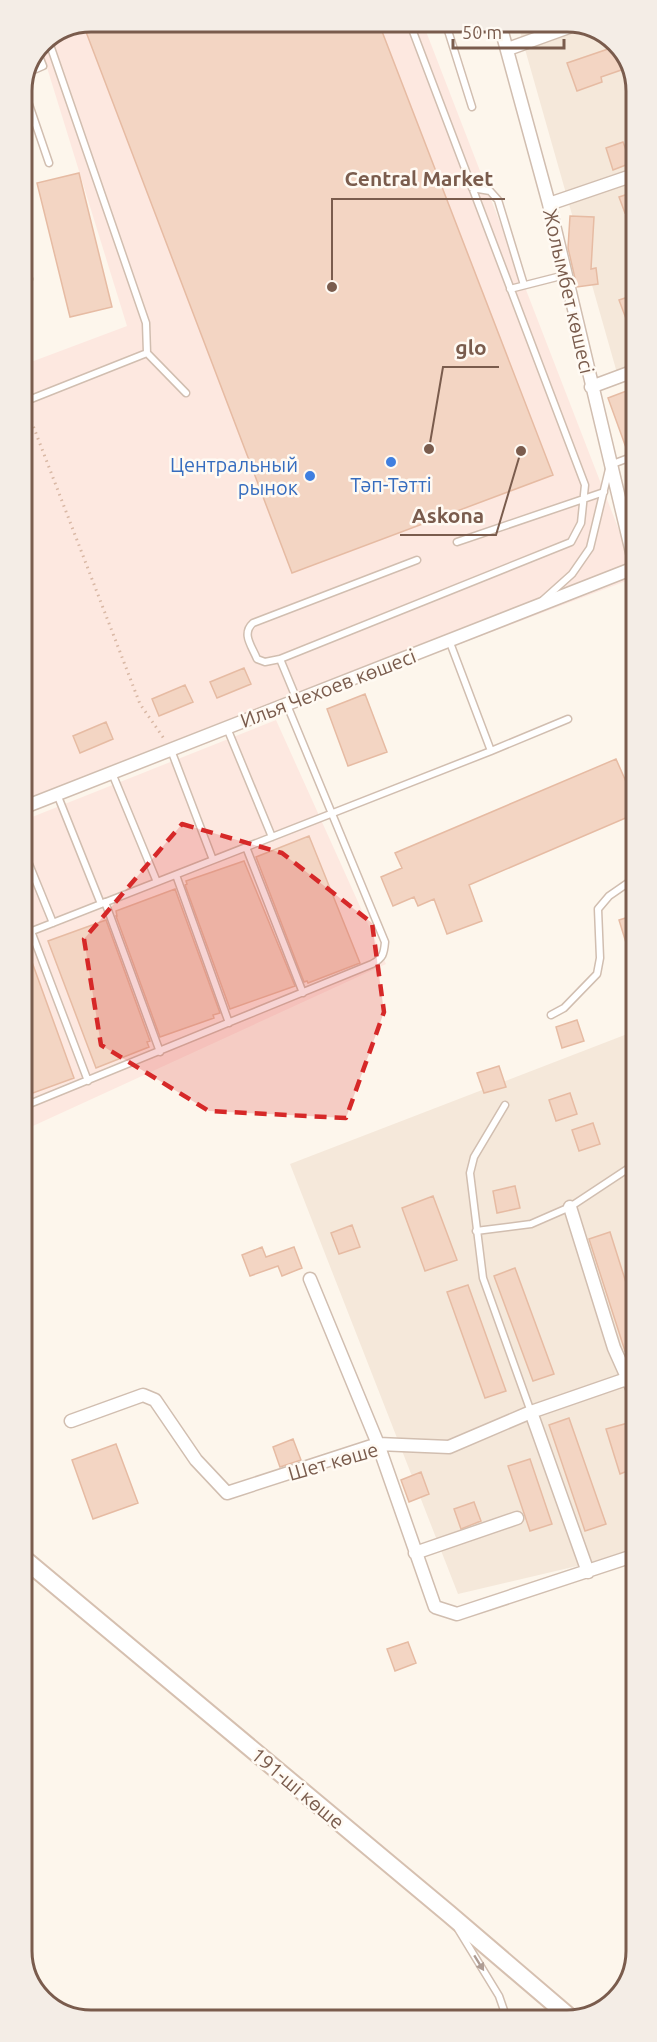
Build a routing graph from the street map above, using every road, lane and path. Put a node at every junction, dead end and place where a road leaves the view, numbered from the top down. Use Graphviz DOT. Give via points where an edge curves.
graph roads {
  1 [pos="413,32"];
  2 [pos="449,32"];
  3 [pos="503,32"];
  4 [pos="555,32"];
  5 [pos="51,47"];
  6 [pos="508,49"];
  7 [pos="472,107"];
  8 [pos="32,113"];
  9 [pos="49,163"];
  10 [pos="626,178"];
  11 [pos="472,188"];
  12 [pos="549,204"];
  13 [pos="565,275"];
  14 [pos="524,285"];
  15 [pos="510,289"];
  16 [pos="147,353"];
  17 [pos="626,374"];
  18 [pos="591,387"];
  19 [pos="186,393"];
  20 [pos="32,399"];
  21 [pos="32,426"];
  22 [pos="626,459"];
  23 [pos="610,465"];
  24 [pos="604,492"];
  25 [pos="584,498"];
  26 [pos="626,529"];
  27 [pos="457,542"];
  28 [pos="417,560"];
  29 [pos="626,571"];
  30 [pos="536,606"];
  31 [pos="449,640"];
  32 [pos="280,659"];
  33 [pos="292,702"];
  34 [pos="568,719"];
  35 [pos="227,728"];
  36 [pos="171,750"];
  37 [pos="491,751"];
  38 [pos="112,773"];
  39 [pos="57,794"];
  40 [pos="32,804"];
  41 [pos="331,813"];
  42 [pos="272,837"];
  43 [pos="246,847"];
  44 [pos="213,860"];
  45 [pos="32,872"];
  46 [pos="176,875"];
  47 [pos="157,882"];
  48 [pos="626,884"];
  49 [pos="103,903"];
  50 [pos="53,923"];
  51 [pos="32,931"];
  52 [pos="32,934"];
  53 [pos="303,993"];
  54 [pos="552,1015"];
  55 [pos="229,1023"];
  56 [pos="160,1052"];
  57 [pos="88,1081"];
  58 [pos="32,1103"];
  59 [pos="505,1105"];
  60 [pos="626,1170"];
  61 [pos="570,1208"];
  62 [pos="476,1232"];
  63 [pos="310,1279"];
  64 [pos="626,1369"];
  65 [pos="626,1380"];
  66 [pos="531,1412"];
  67 [pos="71,1421"];
  68 [pos="378,1444"];
  69 [pos="517,1518"];
  70 [pos="415,1553"];
  71 [pos="626,1559"];
  72 [pos="32,1566"];
  73 [pos="588,1572"];
  74 [pos="448,1913"];
  75 [pos="504,2010"];
  76 [pos="561,2010"];
  1 -- 11 [label="lane"];
  2 -- 7 [label="lane"];
  3 -- 6 [label="street, Жолымбет көшесі"];
  4 -- 6 [label="street"];
  5 -- 16 [label="lane" via="146,323"];
  6 -- 12 [label="street, Жолымбет көшесі"];
  8 -- 9 [label="lane"];
  10 -- 12 [label="street"];
  11 -- 14 [label="lane" via="490,191 498,200"];
  11 -- 15 [label="lane"];
  12 -- 13 [label="street, Жолымбет көшесі"];
  13 -- 14 [label="lane"];
  13 -- 18 [label="street, Жолымбет көшесі"];
  14 -- 15 [label="lane"];
  15 -- 25 [label="lane" via="585,485"];
  16 -- 19 [label="lane"];
  16 -- 20 [label="lane"];
  17 -- 18 [label="street"];
  18 -- 23 [label="street, Жолымбет көшесі"];
  21 -- 36 [label="path" via="140,704"];
  22 -- 23 [label="lane"];
  23 -- 24 [label="lane"];
  23 -- 26 [label="street, Жолымбет көшесі"];
  24 -- 25 [label="lane"];
  24 -- 30 [label="lane" via="590,549 572,574"];
  25 -- 27 [label="lane"];
  25 -- 32 [label="lane" via="581,522 571,542"];
  28 -- 32 [label="lane" via="247,628 257,659"];
  29 -- 30 [label="street, Илья Чехоев көшесі"];
  30 -- 31 [label="street, Илья Чехоев көшесі"];
  31 -- 33 [label="street, Илья Чехоев көшесі"];
  31 -- 37 [label="lane"];
  32 -- 33 [label="lane"];
  33 -- 35 [label="street, Илья Чехоев көшесі"];
  33 -- 41 [label="lane"];
  34 -- 37 [label="lane"];
  35 -- 36 [label="street, Илья Чехоев көшесі"];
  35 -- 42 [label="lane"];
  36 -- 38 [label="street, Илья Чехоев көшесі"];
  36 -- 44 [label="lane"];
  37 -- 41 [label="lane"];
  38 -- 39 [label="street, Илья Чехоев көшесі"];
  38 -- 47 [label="lane"];
  39 -- 40 [label="street, Илья Чехоев көшесі"];
  39 -- 49 [label="lane"];
  41 -- 42 [label="lane"];
  41 -- 53 [label="lane" via="385,942 384,954 372,964"];
  42 -- 43 [label="lane"];
  43 -- 44 [label="lane"];
  43 -- 53 [label="lane"];
  44 -- 46 [label="lane"];
  45 -- 50 [label="lane"];
  46 -- 47 [label="lane"];
  46 -- 55 [label="lane"];
  47 -- 49 [label="lane"];
  48 -- 54 [label="lane" via="598,909 597,974"];
  49 -- 50 [label="lane"];
  49 -- 56 [label="lane"];
  50 -- 51 [label="lane"];
  52 -- 57 [label="lane"];
  53 -- 55 [label="lane"];
  55 -- 56 [label="lane"];
  56 -- 57 [label="lane"];
  57 -- 58 [label="lane"];
  59 -- 62 [label="lane" via="474,1157 470,1173"];
  60 -- 61 [label="lane"];
  61 -- 62 [label="lane" via="531,1224"];
  61 -- 64 [label="street" via="614,1348"];
  62 -- 66 [label="lane" via="483,1278"];
  63 -- 68 [label="street"];
  65 -- 66 [label="street, Шет көше"];
  66 -- 68 [label="street, Шет көше" via="449,1448"];
  66 -- 73 [label="street"];
  67 -- 68 [label="street, Шет көше" via="143,1395 155,1400 196,1460 227,1493"];
  68 -- 70 [label="street"];
  69 -- 70 [label="street"];
  70 -- 73 [label="street" via="435,1607 458,1614"];
  71 -- 73 [label="street"];
  72 -- 74 [label="main road, 191-ші көше"];
  74 -- 75 [label="lane, one-way"];
  74 -- 76 [label="main road, 191-ші көше"];
}
